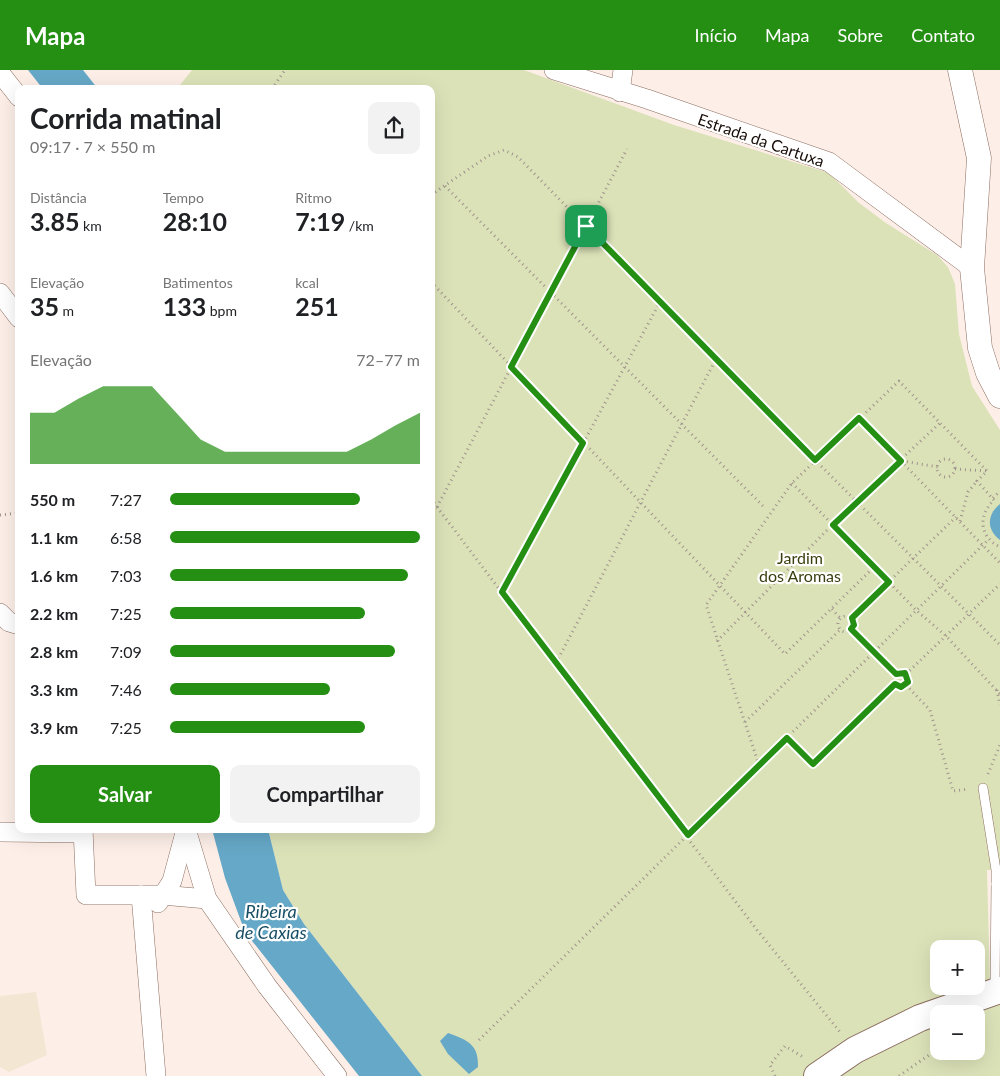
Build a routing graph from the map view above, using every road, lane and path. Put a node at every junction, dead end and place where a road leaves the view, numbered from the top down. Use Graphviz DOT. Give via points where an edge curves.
graph roads {
  1 [pos="286,70"];
  2 [pos="554,70"];
  3 [pos="624,70"];
  4 [pos="960,70"];
  5 [pos="0,73"];
  6 [pos="275,85"];
  7 [pos="15,92"];
  8 [pos="620,92"];
  9 [pos="627,148"];
  10 [pos="445,186"];
  11 [pos="435,192"];
  12 [pos="586,226"];
  13 [pos="972,268"];
  14 [pos="435,286"];
  15 [pos="551,292"];
  16 [pos="0,293"];
  17 [pos="660,302"];
  18 [pos="15,313"];
  19 [pos="716,359"];
  20 [pos="511,367"];
  21 [pos="625,367"];
  22 [pos="1000,396"];
  23 [pos="859,418"];
  24 [pos="940,423"];
  25 [pos="682,424"];
  26 [pos="583,443"];
  27 [pos="815,460"];
  28 [pos="901,461"];
  29 [pos="938,466"];
  30 [pos="955,469"];
  31 [pos="987,472"];
  32 [pos="977,481"];
  33 [pos="792,483"];
  34 [pos="1000,492"];
  35 [pos="993,498"];
  36 [pos="856,501"];
  37 [pos="640,503"];
  38 [pos="435,504"];
  39 [pos="437,506"];
  40 [pos="764,507"];
  41 [pos="15,513"];
  42 [pos="0,514"];
  43 [pos="956,517"];
  44 [pos="960,521"];
  45 [pos="833,525"];
  46 [pos="988,539"];
  47 [pos="983,545"];
  48 [pos="1000,547"];
  49 [pos="913,559"];
  50 [pos="1000,562"];
  51 [pos="874,567"];
  52 [pos="889,582"];
  53 [pos="1000,584"];
  54 [pos="718,586"];
  55 [pos="941,586"];
  56 [pos="502,592"];
  57 [pos="832,609"];
  58 [pos="916,610"];
  59 [pos="0,612"];
  60 [pos="745,613"];
  61 [pos="968,613"];
  62 [pos="841,618"];
  63 [pos="852,618"];
  64 [pos="15,624"];
  65 [pos="841,629"];
  66 [pos="851,629"];
  67 [pos="946,636"];
  68 [pos="717,640"];
  69 [pos="1000,645"];
  70 [pos="874,652"];
  71 [pos="556,663"];
  72 [pos="896,674"];
  73 [pos="906,674"];
  74 [pos="895,684"];
  75 [pos="906,685"];
  76 [pos="999,691"];
  77 [pos="1000,705"];
  78 [pos="745,722"];
  79 [pos="787,738"];
  80 [pos="1000,745"];
  81 [pos="759,766"];
  82 [pos="983,788"];
  83 [pos="0,832"];
  84 [pos="15,832"];
  85 [pos="83,833"];
  86 [pos="185,833"];
  87 [pos="187,833"];
  88 [pos="688,835"];
  89 [pos="998,884"];
  90 [pos="140,894"];
  91 [pos="162,894"];
  92 [pos="207,899"];
  93 [pos="143,925"];
  94 [pos="998,991"];
  95 [pos="479,1040"];
  96 [pos="855,1050"];
  97 [pos="930,1054"];
  98 [pos="156,1076"];
  99 [pos="338,1076"];
  100 [pos="817,1076"];
  101 [pos="899,1076"];
  1 -- 6 [label="path"];
  2 -- 8 [label="street, Estrada da Cartuxa"];
  3 -- 8 [label="street"];
  4 -- 13 [label="street" via="979,158"];
  5 -- 7 [label="street"];
  8 -- 13 [label="street, Estrada da Cartuxa" via="829,162"];
  9 -- 12 [label="path"];
  10 -- 11 [label="path"];
  10 -- 12 [label="path" via="488,156 504,150 518,157"];
  10 -- 15 [label="path"];
  12 -- 15 [label="path"];
  12 -- 17 [label="path"];
  13 -- 22 [label="street" via="980,348"];
  14 -- 20 [label="path"];
  15 -- 20 [label="path"];
  15 -- 21 [label="path"];
  16 -- 18 [label="street"];
  17 -- 19 [label="path"];
  17 -- 21 [label="path"];
  19 -- 25 [label="path"];
  19 -- 27 [label="path"];
  20 -- 26 [label="path"];
  20 -- 39 [label="path"];
  21 -- 25 [label="path"];
  21 -- 26 [label="path"];
  23 -- 24 [label="path" via="899,381"];
  23 -- 27 [label="path"];
  23 -- 28 [label="path"];
  24 -- 28 [label="path"];
  24 -- 31 [label="path"];
  25 -- 37 [label="path"];
  25 -- 40 [label="path"];
  26 -- 37 [label="path"];
  26 -- 56 [label="path"];
  27 -- 33 [label="path"];
  27 -- 36 [label="path"];
  28 -- 29 [label="path"];
  28 -- 36 [label="path"];
  28 -- 43 [label="path"];
  29 -- 30 [label="path" via="947,459"];
  29 -- 30 [label="path" via="944,476 950,476"];
  30 -- 31 [label="path"];
  31 -- 32 [label="path"];
  32 -- 35 [label="path"];
  32 -- 44 [label="path" via="968,492"];
  33 -- 45 [label="path"];
  33 -- 54 [label="path"];
  34 -- 35 [label="path"];
  35 -- 46 [label="path" via="984,514 983,524"];
  36 -- 45 [label="path"];
  36 -- 49 [label="path"];
  37 -- 54 [label="path"];
  37 -- 71 [label="path"];
  38 -- 39 [label="path"];
  39 -- 56 [label="path"];
  41 -- 42 [label="path"];
  43 -- 44 [label="path"];
  43 -- 49 [label="path"];
  44 -- 47 [label="path"];
  45 -- 51 [label="path"];
  45 -- 60 [label="path"];
  46 -- 47 [label="path"];
  46 -- 48 [label="path"];
  47 -- 50 [label="path"];
  47 -- 55 [label="path"];
  49 -- 52 [label="path"];
  49 -- 55 [label="path"];
  51 -- 52 [label="path"];
  51 -- 57 [label="path"];
  52 -- 58 [label="path"];
  52 -- 63 [label="path"];
  53 -- 61 [label="path"];
  54 -- 60 [label="path"];
  54 -- 68 [label="path" via="706,605"];
  55 -- 58 [label="path"];
  55 -- 61 [label="path"];
  56 -- 71 [label="path"];
  57 -- 60 [label="path" via="785,654"];
  57 -- 62 [label="path"];
  58 -- 67 [label="path"];
  58 -- 70 [label="path"];
  59 -- 64 [label="street"];
  60 -- 68 [label="path"];
  61 -- 67 [label="path"];
  61 -- 69 [label="path"];
  62 -- 63 [label="path"];
  62 -- 65 [label="path"];
  63 -- 66 [label="path" via="854,625"];
  65 -- 66 [label="path"];
  65 -- 78 [label="path"];
  66 -- 70 [label="path"];
  67 -- 73 [label="path"];
  67 -- 76 [label="path"];
  68 -- 78 [label="path"];
  70 -- 72 [label="path"];
  70 -- 79 [label="path"];
  71 -- 88 [label="path"];
  72 -- 73 [label="path"];
  72 -- 74 [label="path" via="893,678"];
  73 -- 75 [label="path"];
  74 -- 75 [label="path"];
  74 -- 79 [label="path" via="813,764"];
  75 -- 82 [label="path" via="930,710 953,790"];
  76 -- 77 [label="path"];
  78 -- 81 [label="path"];
  79 -- 81 [label="path"];
  80 -- 82 [label="path"];
  81 -- 88 [label="path"];
  82 -- 89 [label="lane"];
  83 -- 84 [label="street"];
  85 -- 90 [label="street" via="86,895"];
  86 -- 91 [label="street" via="172,880"];
  87 -- 92 [label="street"];
  88 -- 95 [label="path"];
  88 -- 96 [label="path" via="758,930"];
  89 -- 94 [label="lane"];
  90 -- 91 [label="street"];
  90 -- 93 [label="street"];
  91 -- 92 [label="street"];
  91 -- 93 [label="street"];
  92 -- 99 [label="street" via="267,986"];
  93 -- 98 [label="street"];
  94 -- 96 [label="main road" via="920,1018"];
  96 -- 100 [label="main road"];
  97 -- 101 [label="path"];
}
